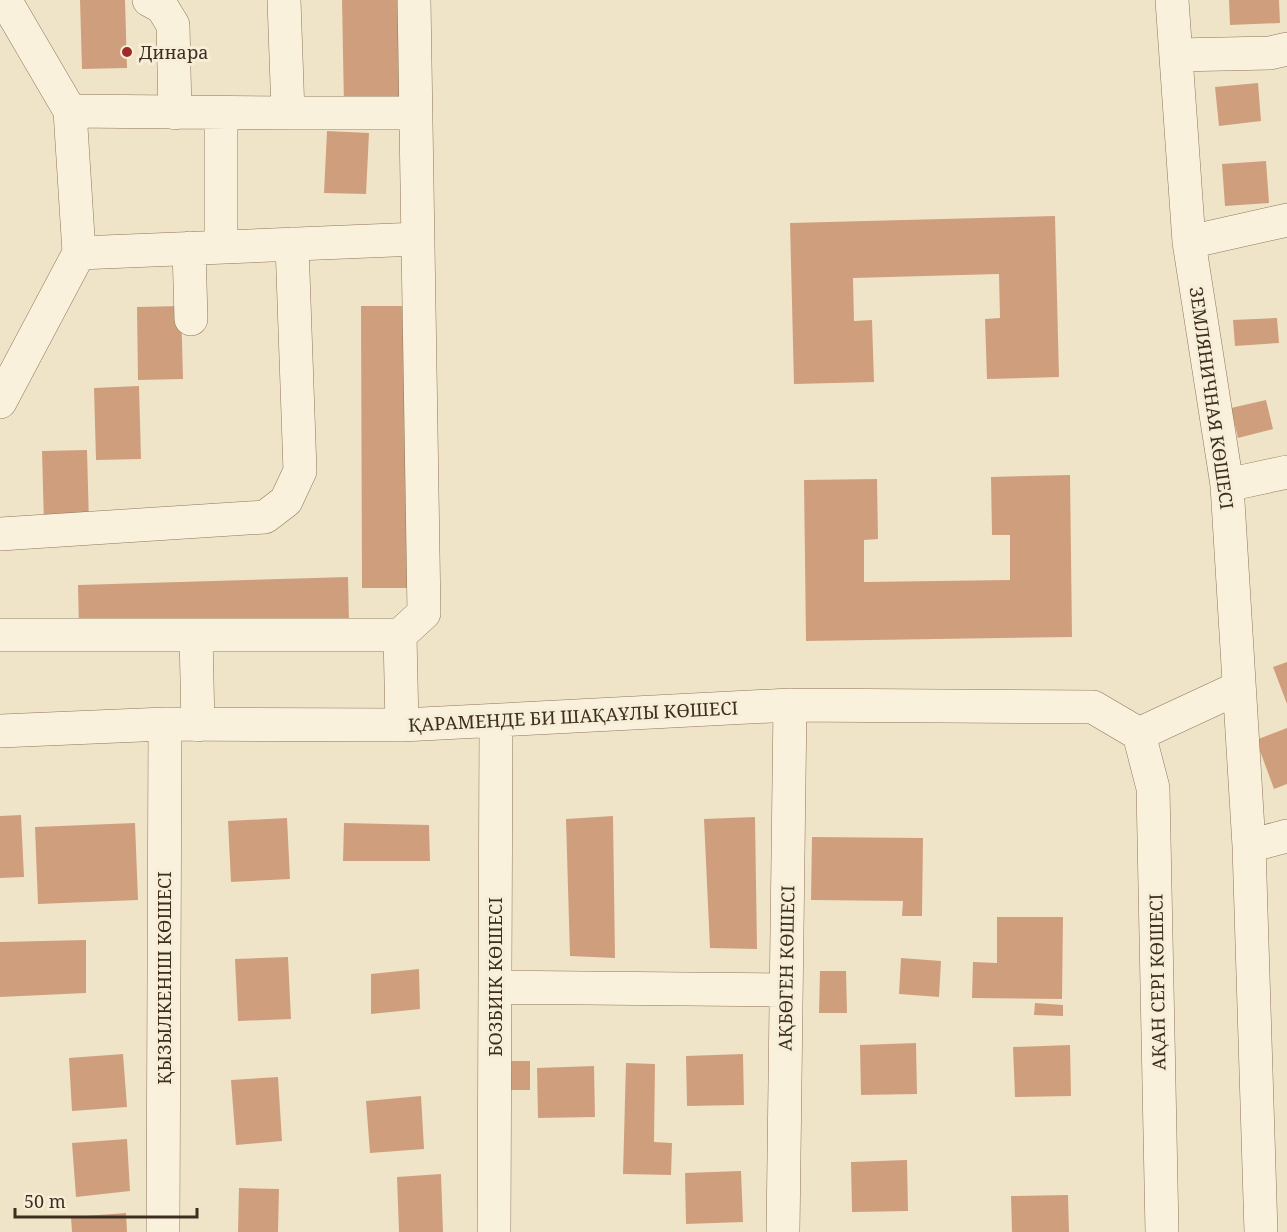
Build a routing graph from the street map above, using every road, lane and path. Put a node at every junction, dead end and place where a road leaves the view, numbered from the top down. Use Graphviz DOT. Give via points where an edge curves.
graph roads {
  1 [pos="5,0"];
  2 [pos="149,0"];
  3 [pos="284,0"];
  4 [pos="414,0"];
  5 [pos="1172,0"];
  6 [pos="1287,49"];
  7 [pos="1177,55"];
  8 [pos="70,111"];
  9 [pos="288,112"];
  10 [pos="175,113"];
  11 [pos="416,113"];
  12 [pos="221,114"];
  13 [pos="1287,220"];
  14 [pos="418,239"];
  15 [pos="1189,242"];
  16 [pos="292,244"];
  17 [pos="221,247"];
  18 [pos="189,248"];
  19 [pos="79,253"];
  20 [pos="191,319"];
  21 [pos="0,402"];
  22 [pos="1287,472"];
  23 [pos="1227,485"];
  24 [pos="0,534"];
  25 [pos="0,635"];
  26 [pos="196,635"];
  27 [pos="400,635"];
  28 [pos="1238,688"];
  29 [pos="790,705"];
  30 [pos="496,722"];
  31 [pos="165,724"];
  32 [pos="198,724"];
  33 [pos="402,725"];
  34 [pos="0,730"];
  35 [pos="1139,734"];
  36 [pos="1287,836"];
  37 [pos="1249,846"];
  38 [pos="495,987"];
  39 [pos="786,990"];
  40 [pos="163,1232"];
  41 [pos="494,1232"];
  42 [pos="783,1232"];
  43 [pos="1162,1232"];
  44 [pos="1261,1232"];
  1 -- 8 [label="street"];
  2 -- 10 [label="street" via="162,7 172,25"];
  3 -- 9 [label="street"];
  4 -- 11 [label="street"];
  5 -- 7 [label="street, ЗЕМЛЯНИЧНАЯ КӨШЕСІ"];
  6 -- 7 [label="street" via="1270,53"];
  7 -- 15 [label="street, ЗЕМЛЯНИЧНАЯ КӨШЕСІ"];
  8 -- 10 [label="street"];
  8 -- 19 [label="street"];
  9 -- 11 [label="street"];
  9 -- 12 [label="street"];
  10 -- 12 [label="street"];
  11 -- 14 [label="street"];
  12 -- 17 [label="street"];
  13 -- 15 [label="street"];
  14 -- 16 [label="street"];
  14 -- 27 [label="street" via="425,595 424,613"];
  15 -- 23 [label="street, ЗЕМЛЯНИЧНАЯ КӨШЕСІ"];
  16 -- 17 [label="street"];
  16 -- 24 [label="street" via="300,471 286,501 265,517"];
  17 -- 18 [label="street"];
  18 -- 19 [label="street"];
  18 -- 20 [label="street"];
  19 -- 21 [label="street"];
  22 -- 23 [label="street"];
  23 -- 28 [label="street, ЗЕМЛЯНИЧНАЯ КӨШЕСІ"];
  25 -- 26 [label="street"];
  26 -- 27 [label="street"];
  26 -- 32 [label="street"];
  27 -- 33 [label="street"];
  28 -- 35 [label="street"];
  28 -- 37 [label="street, ЗЕМЛЯНИЧНАЯ КӨШЕСІ"];
  29 -- 30 [label="street, ҚАРАМЕНДЕ БИ ШАҚАҰЛЫ КӨШЕСІ"];
  29 -- 35 [label="street, ҚАРАМЕНДЕ БИ ШАҚАҰЛЫ КӨШЕСІ" via="1093,707"];
  29 -- 39 [label="street, АҚБӨГЕН КӨШЕСІ"];
  30 -- 33 [label="street, ҚАРАМЕНДЕ БИ ШАҚАҰЛЫ КӨШЕСІ"];
  30 -- 38 [label="street, БОЗБИІК КӨШЕСІ"];
  31 -- 32 [label="street, ҚАРАМЕНДЕ БИ ШАҚАҰЛЫ КӨШЕСІ"];
  31 -- 34 [label="street, ҚАРАМЕНДЕ БИ ШАҚАҰЛЫ КӨШЕСІ"];
  31 -- 40 [label="street, ҚЫЗЫЛКЕНІШ КӨШЕСІ"];
  32 -- 33 [label="street, ҚАРАМЕНДЕ БИ ШАҚАҰЛЫ КӨШЕСІ"];
  35 -- 43 [label="street, АҚАН СЕРІ КӨШЕСІ" via="1153,788"];
  36 -- 37 [label="street"];
  37 -- 44 [label="street, ЗЕМЛЯНИЧНАЯ КӨШЕСІ"];
  38 -- 39 [label="street"];
  38 -- 41 [label="street, БОЗБИІК КӨШЕСІ"];
  39 -- 42 [label="street, АҚБӨГЕН КӨШЕСІ"];
}
